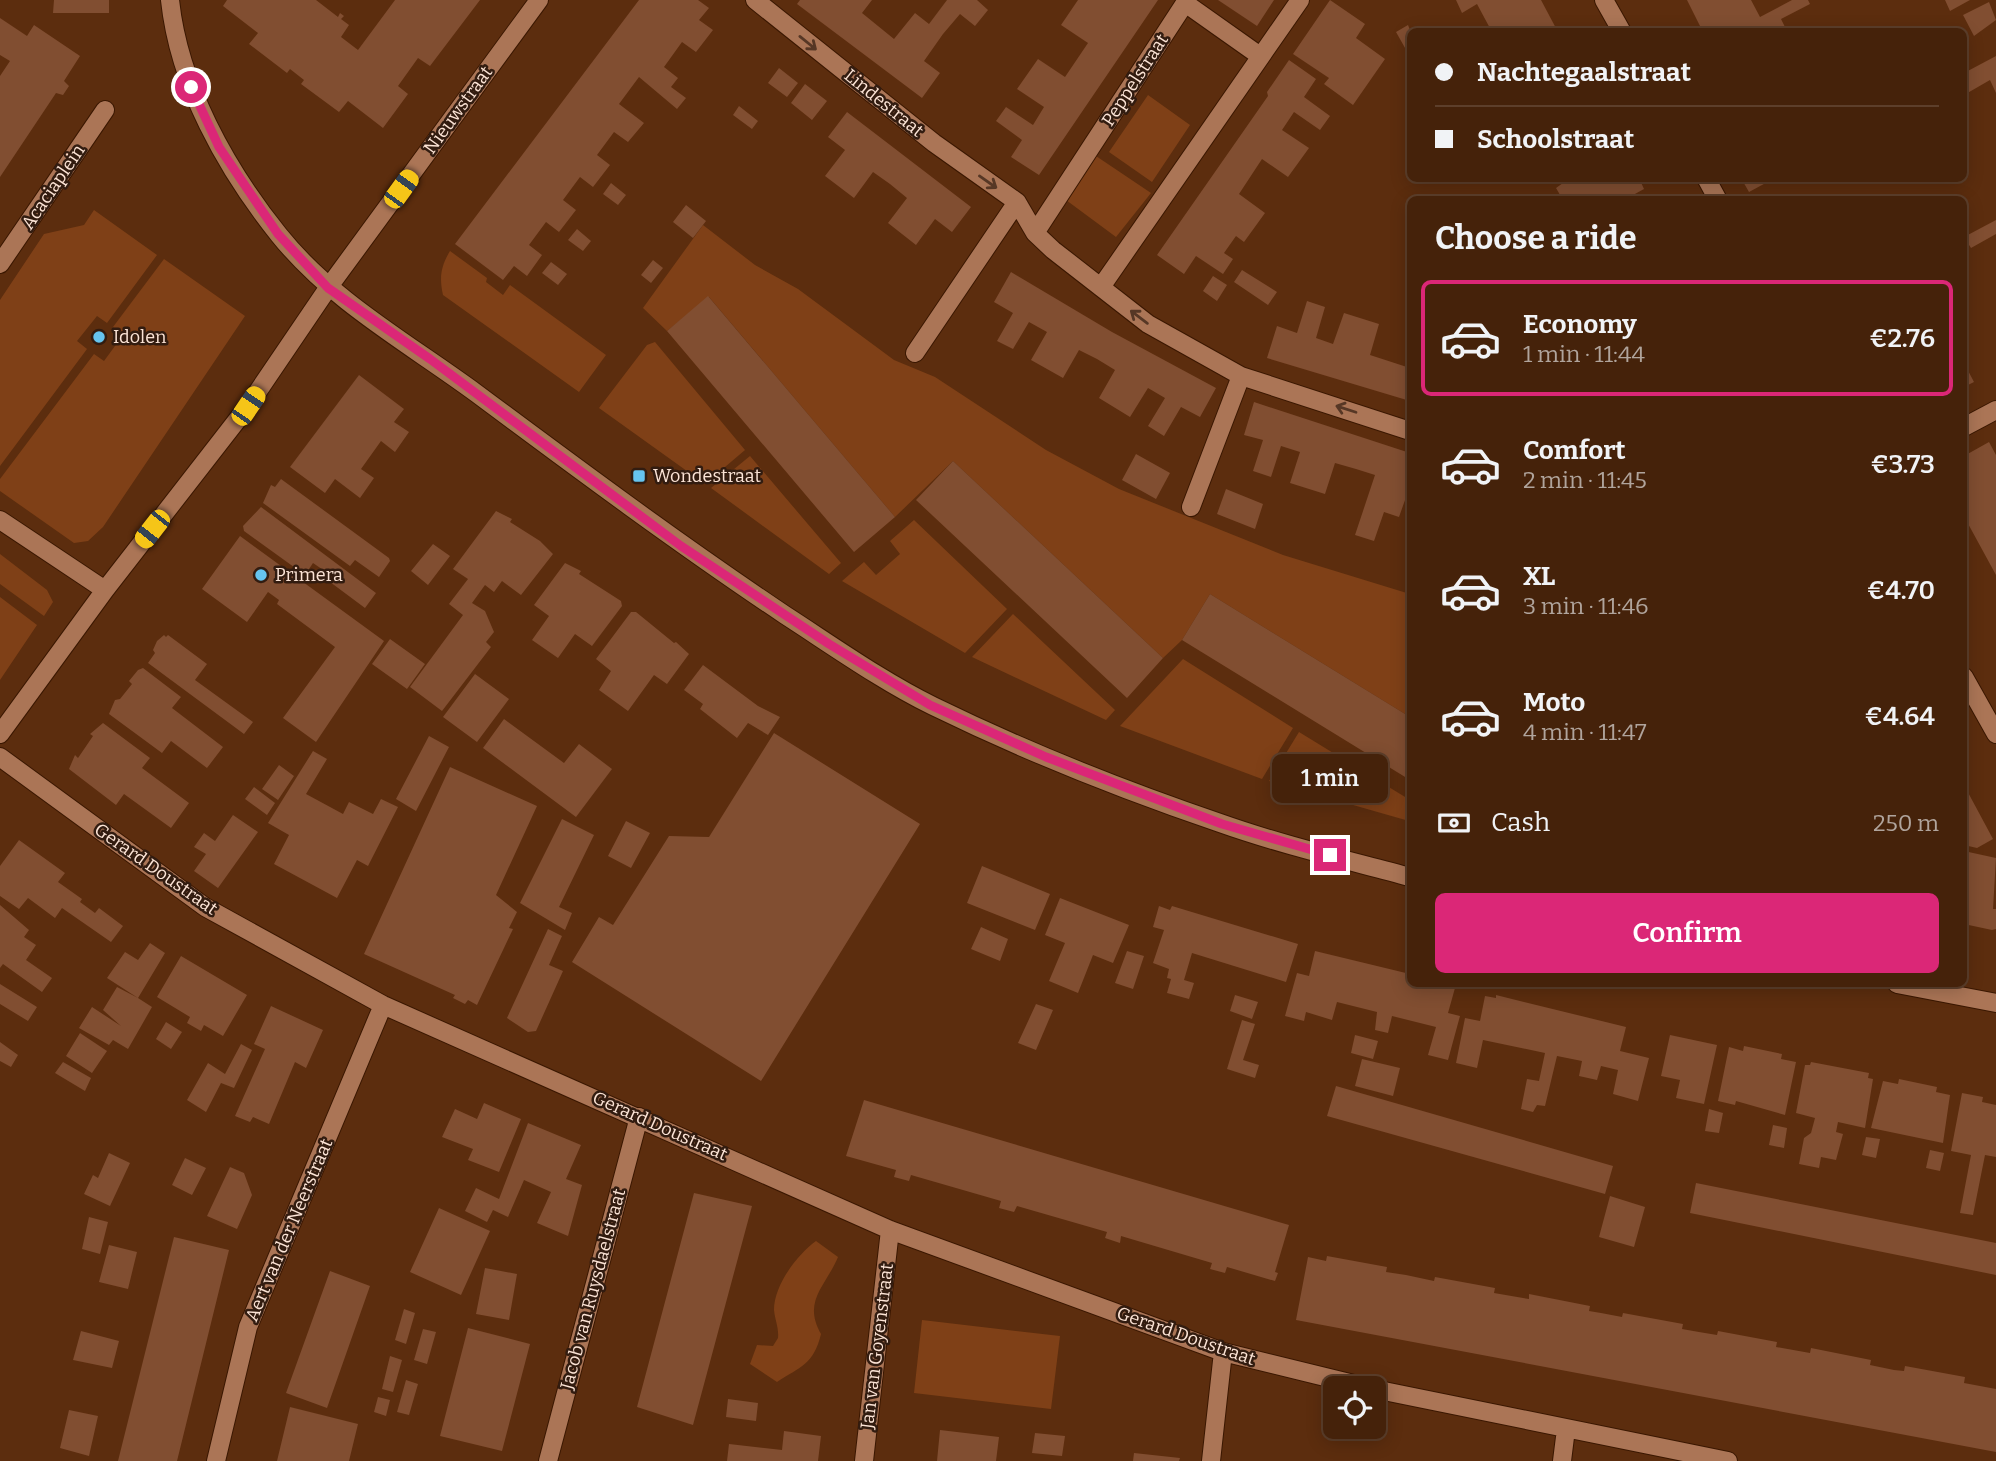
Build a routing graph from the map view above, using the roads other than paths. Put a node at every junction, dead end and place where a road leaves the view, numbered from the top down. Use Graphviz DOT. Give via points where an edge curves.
graph roads {
  1 [pos="170,0"];
  2 [pos="539,0"];
  3 [pos="755,0"];
  4 [pos="1300,0"];
  5 [pos="1604,0"];
  6 [pos="1620,28"];
  7 [pos="1259,55"];
  8 [pos="106,110"];
  9 [pos="1017,202"];
  10 [pos="1035,233"];
  11 [pos="0,264"];
  12 [pos="1101,287"];
  13 [pos="328,288"];
  14 [pos="915,353"];
  15 [pos="1241,376"];
  16 [pos="1996,410"];
  17 [pos="1967,425"];
  18 [pos="1407,430"];
  19 [pos="1191,507"];
  20 [pos="0,520"];
  21 [pos="104,590"];
  22 [pos="1967,682"];
  23 [pos="0,734"];
  24 [pos="1996,734"];
  25 [pos="0,757"];
  26 [pos="1407,876"];
  27 [pos="1913,987"];
  28 [pos="1996,1003"];
  29 [pos="383,1005"];
  30 [pos="639,1117"];
  31 [pos="890,1230"];
  32 [pos="1223,1352"];
  33 [pos="1323,1376"];
  34 [pos="1386,1391"];
  35 [pos="1566,1429"];
  36 [pos="216,1461"];
  37 [pos="548,1461"];
  38 [pos="864,1461"];
  39 [pos="1211,1461"];
  40 [pos="1562,1461"];
  41 [pos="1728,1461"];
  1 -- 13 [label="street" via="191,87 219,147 278,234"];
  2 -- 13 [label="street, Nieuwstraat"];
  3 -- 9 [label="street, Lindestraat, one-way" via="934,143"];
  4 -- 7 [label="street"];
  5 -- 6 [label="street"];
  7 -- 10 [label="street, Peppelstraat" via="1185,3"];
  7 -- 12 [label="street"];
  8 -- 11 [label="street, Acaciaplein"];
  9 -- 10 [label="street, Lindestraat"];
  9 -- 14 [label="street"];
  10 -- 12 [label="street, Lindestraat"];
  15 -- 12 [label="street, Lindestraat, one-way" via="1148,324"];
  13 -- 21 [label="street" via="248,406"];
  13 -- 26 [label="street" via="681,546 930,705 1046,757 1222,824"];
  18 -- 15 [label="street, Lindestraat, one-way"];
  15 -- 19 [label="street"];
  16 -- 17 [label="street"];
  20 -- 21 [label="street"];
  21 -- 23 [label="street"];
  22 -- 24 [label="street"];
  25 -- 29 [label="street, Gerard Doustraat" via="205,907"];
  27 -- 28 [label="street"];
  29 -- 30 [label="street, Gerard Doustraat"];
  29 -- 36 [label="street, Aert van der Neerstraat" via="248,1327"];
  30 -- 31 [label="street, Gerard Doustraat"];
  30 -- 37 [label="street, Jacob van Ruysdaelstraat"];
  31 -- 32 [label="street, Gerard Doustraat"];
  31 -- 38 [label="street, Jan van Goyenstraat"];
  32 -- 33 [label="street, Gerard Doustraat"];
  32 -- 39 [label="street"];
  34 -- 35 [label="street, Gerard Doustraat"];
  35 -- 40 [label="street"];
  35 -- 41 [label="street, Gerard Doustraat"];
}
